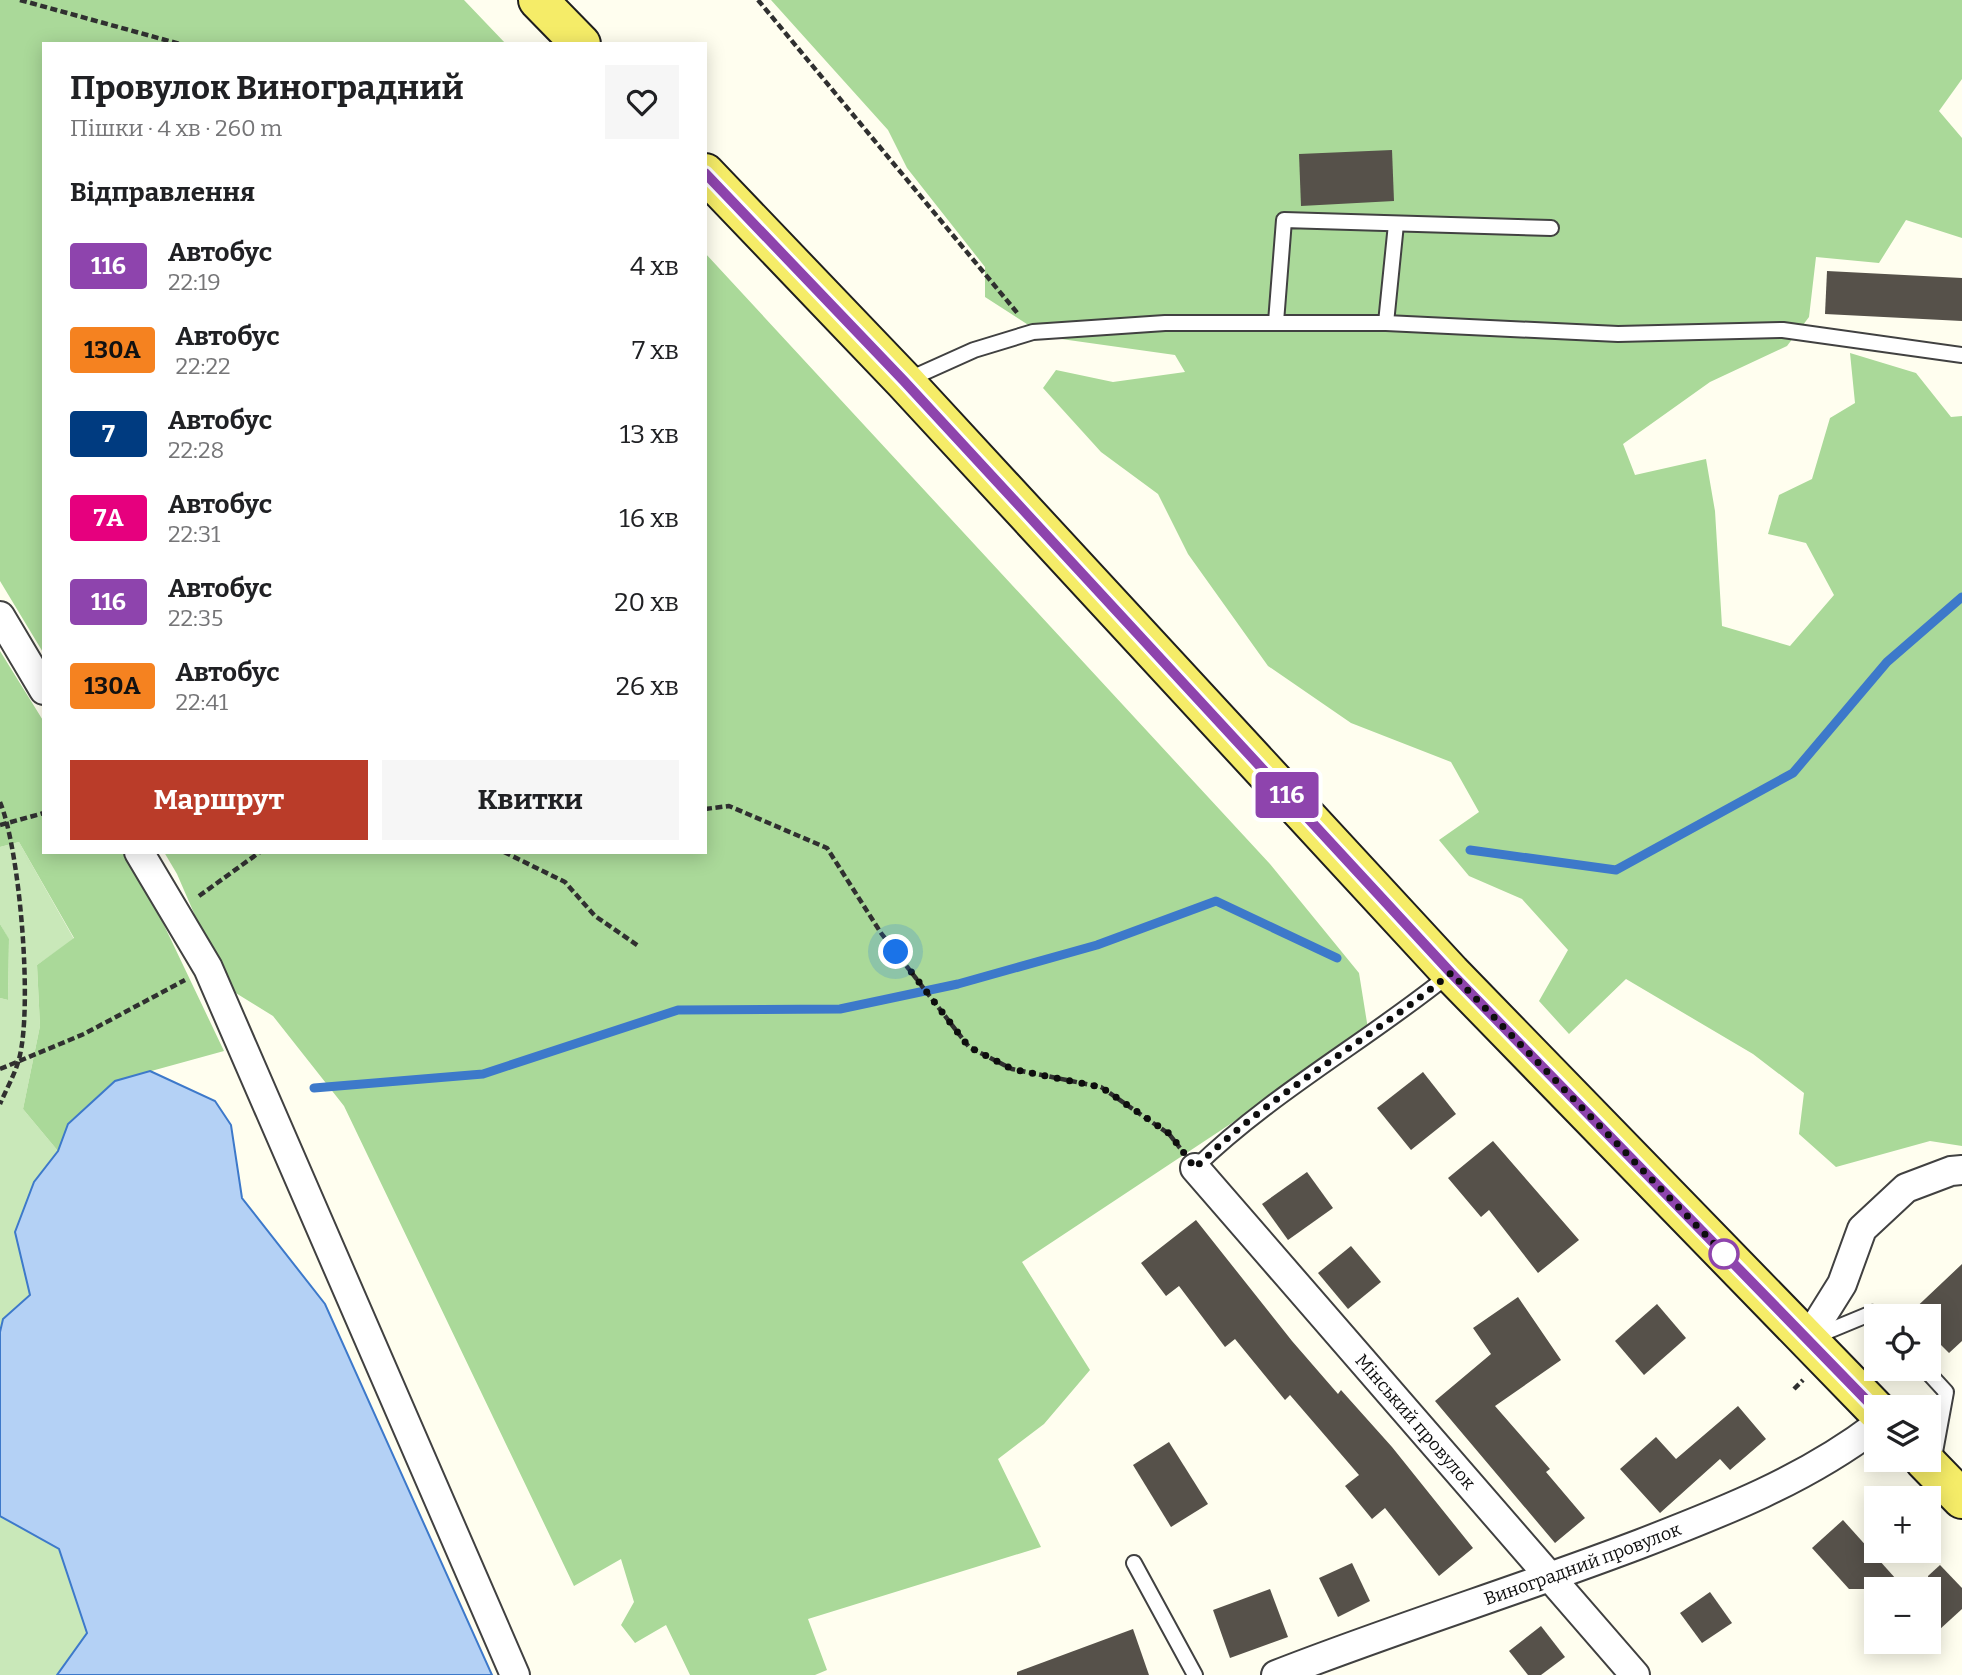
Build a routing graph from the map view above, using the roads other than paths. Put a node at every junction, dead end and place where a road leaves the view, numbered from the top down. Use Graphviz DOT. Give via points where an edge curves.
graph roads {
  1 [pos="538,0"];
  2 [pos="580,42"];
  3 [pos="707,175"];
  4 [pos="1396,224"];
  5 [pos="1551,228"];
  6 [pos="1276,322"];
  7 [pos="1386,323"];
  8 [pos="1959,356"];
  9 [pos="904,381"];
  10 [pos="0,616"];
  11 [pos="42,687"];
  12 [pos="140,854"];
  13 [pos="1451,973"];
  14 [pos="1195,1168"];
  15 [pos="1962,1170"];
  16 [pos="1864,1316"];
  17 [pos="1807,1340"];
  18 [pos="1936,1381"];
  19 [pos="1864,1398"];
  20 [pos="1941,1412"];
  21 [pos="1864,1435"];
  22 [pos="1936,1472"];
  23 [pos="1962,1499"];
  24 [pos="1135,1563"];
  25 [pos="1550,1578"];
  26 [pos="1284,1674"];
  27 [pos="515,1675"];
  28 [pos="1195,1675"];
  29 [pos="1635,1675"];
  1 -- 2 [label="main road"];
  3 -- 9 [label="main road"];
  4 -- 5 [label="lane"];
  4 -- 6 [label="lane" via="1284,220"];
  4 -- 7 [label="lane"];
  6 -- 7 [label="lane"];
  6 -- 9 [label="lane" via="1165,323 1033,332 974,350"];
  7 -- 8 [label="lane" via="1618,334 1783,330"];
  9 -- 13 [label="main road"];
  10 -- 11 [label="street"];
  12 -- 27 [label="street" via="208,968"];
  13 -- 14 [label="lane" via="1231,1133"];
  13 -- 17 [label="main road"];
  14 -- 25 [label="street, Мінський провулок"];
  15 -- 17 [label="street" via="1906,1188 1862,1229 1842,1284"];
  16 -- 17 [label="lane"];
  17 -- 19 [label="main road"];
  18 -- 20 [label="lane" via="1946,1392"];
  21 -- 25 [label="street, Виноградний провулок" via="1791,1481"];
  22 -- 23 [label="main road"];
  24 -- 28 [label="lane"];
  25 -- 26 [label="street, Виноградний провулок"];
  25 -- 29 [label="street, Мінський провулок"];
}
